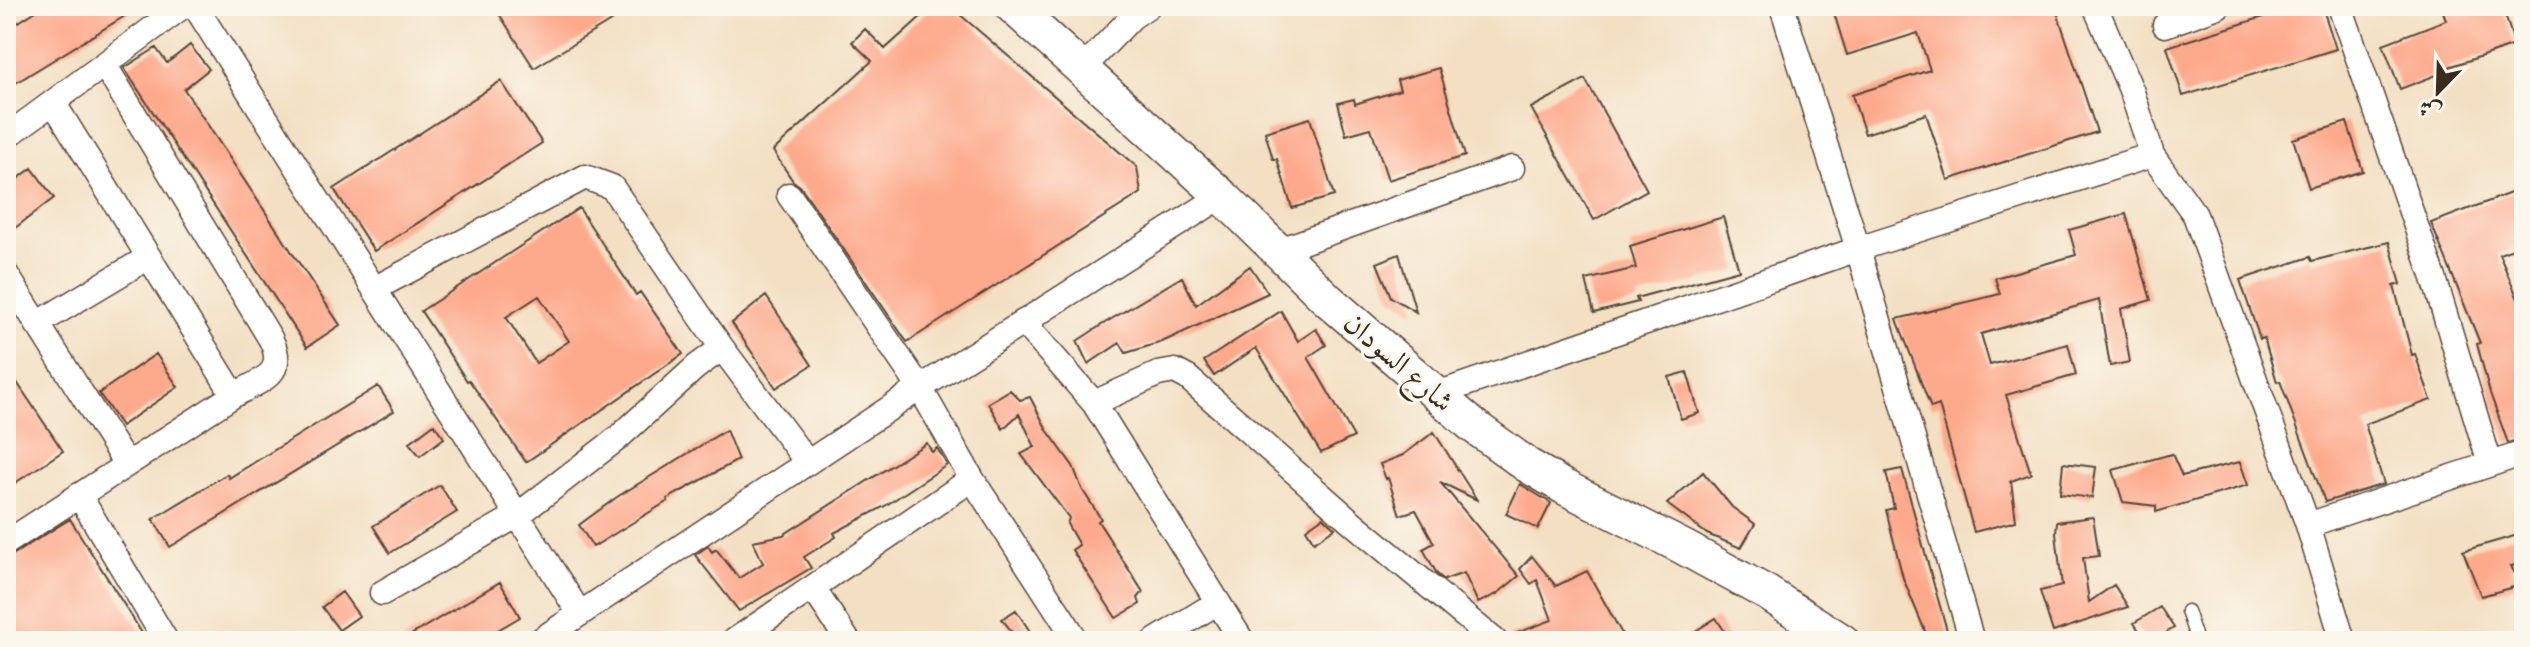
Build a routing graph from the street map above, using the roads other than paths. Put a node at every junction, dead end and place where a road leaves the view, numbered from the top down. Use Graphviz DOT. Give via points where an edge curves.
graph roads {
  1 [pos="183,6"];
  2 [pos="195,6"];
  3 [pos="1012,6"];
  4 [pos="1148,6"];
  5 [pos="1782,6"];
  6 [pos="2095,6"];
  7 [pos="2218,6"];
  8 [pos="2340,6"];
  9 [pos="2165,25"];
  10 [pos="104,64"];
  11 [pos="1082,69"];
  12 [pos="53,102"];
  13 [pos="6,137"];
  14 [pos="2152,155"];
  15 [pos="1512,168"];
  16 [pos="789,195"];
  17 [pos="1222,196"];
  18 [pos="1858,249"];
  19 [pos="1277,251"];
  20 [pos="149,257"];
  21 [pos="6,274"];
  22 [pos="374,289"];
  23 [pos="1023,322"];
  24 [pos="37,324"];
  25 [pos="722,348"];
  26 [pos="920,388"];
  27 [pos="1437,394"];
  28 [pos="234,395"];
  29 [pos="1094,403"];
  30 [pos="2524,453"];
  31 [pos="807,462"];
  32 [pos="126,464"];
  33 [pos="2490,464"];
  34 [pos="972,479"];
  35 [pos="79,495"];
  36 [pos="518,515"];
  37 [pos="2308,525"];
  38 [pos="6,543"];
  39 [pos="813,588"];
  40 [pos="382,593"];
  41 [pos="1218,602"];
  42 [pos="2187,611"];
  43 [pos="580,614"];
  44 [pos="166,641"];
  45 [pos="539,641"];
  46 [pos="734,641"];
  47 [pos="848,641"];
  48 [pos="1077,641"];
  49 [pos="1155,641"];
  50 [pos="1242,641"];
  51 [pos="1495,641"];
  52 [pos="1842,641"];
  53 [pos="1972,641"];
  54 [pos="2197,641"];
  55 [pos="2343,641"];
  1 -- 10 [label="street"];
  2 -- 22 [label="street"];
  3 -- 11 [label="main road, شارع السودان"];
  4 -- 11 [label="street"];
  5 -- 18 [label="street"];
  6 -- 14 [label="street"];
  7 -- 9 [label="street"];
  8 -- 33 [label="street" via="2434,278"];
  10 -- 12 [label="street"];
  10 -- 28 [label="street" via="277,351 272,374"];
  11 -- 17 [label="main road, شارع السودان"];
  12 -- 13 [label="street"];
  12 -- 20 [label="street"];
  14 -- 18 [label="street"];
  14 -- 37 [label="street" via="2195,215"];
  15 -- 19 [label="street"];
  16 -- 26 [label="street"];
  17 -- 19 [label="main road, شارع السودان"];
  17 -- 23 [label="street"];
  18 -- 27 [label="street"];
  18 -- 53 [label="street"];
  19 -- 27 [label="main road, شارع السودان"];
  20 -- 24 [label="street"];
  20 -- 28 [label="street"];
  21 -- 24 [label="street"];
  22 -- 25 [label="street" via="585,177 612,187"];
  22 -- 36 [label="street"];
  23 -- 26 [label="street"];
  23 -- 29 [label="street"];
  24 -- 32 [label="street"];
  25 -- 31 [label="street"];
  25 -- 36 [label="street"];
  26 -- 31 [label="street"];
  26 -- 34 [label="street"];
  27 -- 52 [label="main road, شارع السودان" via="1539,473 1767,593"];
  28 -- 32 [label="street"];
  29 -- 41 [label="street"];
  29 -- 51 [label="street" via="1158,374 1175,371 1188,378"];
  30 -- 33 [label="street"];
  31 -- 43 [label="street"];
  32 -- 35 [label="street"];
  33 -- 37 [label="street"];
  34 -- 39 [label="street"];
  34 -- 48 [label="street"];
  35 -- 38 [label="street"];
  35 -- 44 [label="street"];
  36 -- 40 [label="street"];
  36 -- 43 [label="street"];
  37 -- 55 [label="street"];
  39 -- 46 [label="street"];
  39 -- 47 [label="street"];
  41 -- 49 [label="street"];
  41 -- 50 [label="street"];
  42 -- 54 [label="lane"];
  43 -- 45 [label="street"];
}
